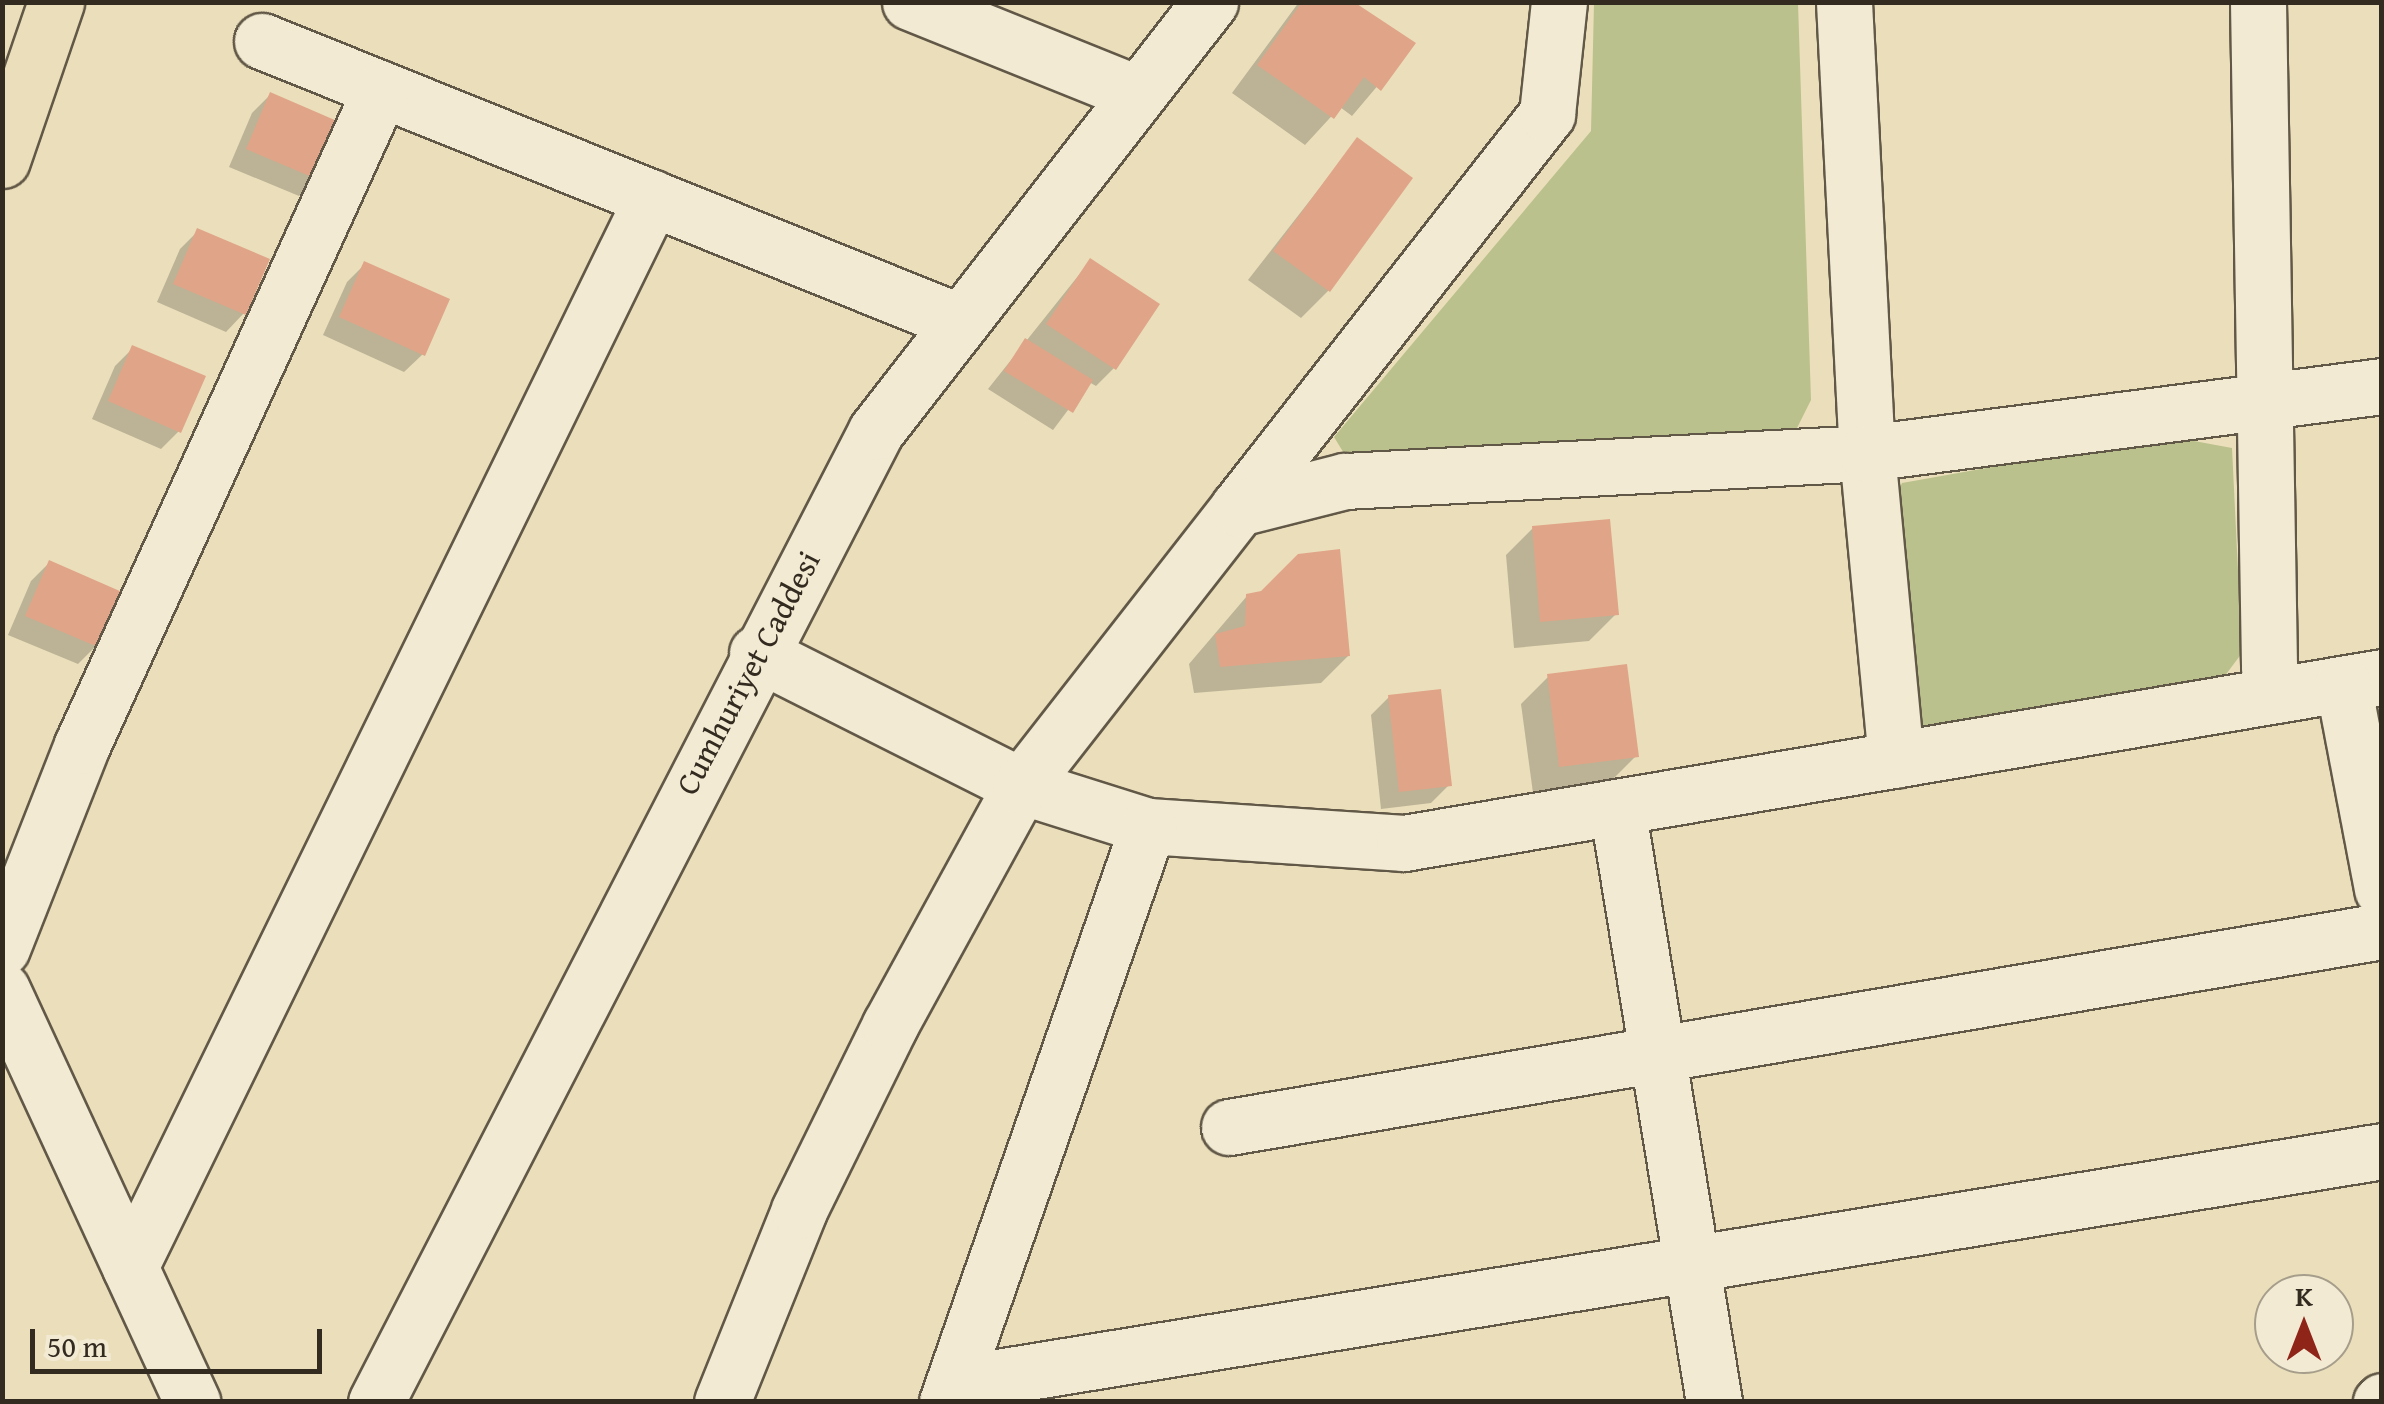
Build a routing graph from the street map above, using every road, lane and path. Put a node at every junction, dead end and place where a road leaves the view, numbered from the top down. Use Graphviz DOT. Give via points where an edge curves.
graph roads {
  1 [pos="56,2"];
  2 [pos="910,2"];
  3 [pos="1210,2"];
  4 [pos="1559,2"];
  5 [pos="1844,2"];
  6 [pos="2258,2"];
  7 [pos="262,41"];
  8 [pos="381,89"];
  9 [pos="1134,92"];
  10 [pos="2,160"];
  11 [pos="652,198"];
  12 [pos="960,322"];
  13 [pos="2382,386"];
  14 [pos="2266,398"];
  15 [pos="1867,453"];
  16 [pos="1238,508"];
  17 [pos="757,652"];
  18 [pos="2362,680"];
  19 [pos="2277,695"];
  20 [pos="1896,760"];
  21 [pos="1021,786"];
  22 [pos="1617,807"];
  23 [pos="1148,826"];
  24 [pos="2382,888"];
  25 [pos="2382,931"];
  26 [pos="2,948"];
  27 [pos="2,990"];
  28 [pos="1657,1054"];
  29 [pos="1228,1127"];
  30 [pos="2382,1151"];
  31 [pos="1691,1263"];
  32 [pos="130,1266"];
  33 [pos="951,1393"];
  34 [pos="192,1402"];
  35 [pos="376,1402"];
  36 [pos="722,1402"];
  37 [pos="1714,1402"];
  1 -- 10 [label="highway"];
  2 -- 9 [label="street"];
  3 -- 9 [label="street, Cumhuriyet Caddesi"];
  4 -- 16 [label="street" via="1562,23 1547,114"];
  5 -- 15 [label="street"];
  6 -- 14 [label="street"];
  7 -- 8 [label="street"];
  8 -- 11 [label="street"];
  8 -- 26 [label="street" via="82,745"];
  9 -- 12 [label="street, Cumhuriyet Caddesi"];
  11 -- 12 [label="street"];
  11 -- 32 [label="street"];
  12 -- 17 [label="street, Cumhuriyet Caddesi" via="876,431"];
  13 -- 14 [label="street"];
  14 -- 15 [label="street"];
  14 -- 19 [label="street" via="2269,667"];
  15 -- 16 [label="street" via="1345,481"];
  15 -- 20 [label="street"];
  16 -- 21 [label="street"];
  17 -- 21 [label="street"];
  17 -- 35 [label="street, Cumhuriyet Caddesi"];
  18 -- 19 [label="street"];
  18 -- 24 [label="street"];
  19 -- 20 [label="street"];
  20 -- 22 [label="street"];
  21 -- 23 [label="street"];
  21 -- 36 [label="street" via="890,1025 799,1210"];
  22 -- 23 [label="street" via="1404,844"];
  22 -- 28 [label="street"];
  23 -- 33 [label="street"];
  25 -- 28 [label="street"];
  27 -- 32 [label="street"];
  28 -- 29 [label="street"];
  28 -- 31 [label="street"];
  30 -- 31 [label="street"];
  31 -- 33 [label="street"];
  31 -- 37 [label="street"];
  32 -- 34 [label="street"];
}
